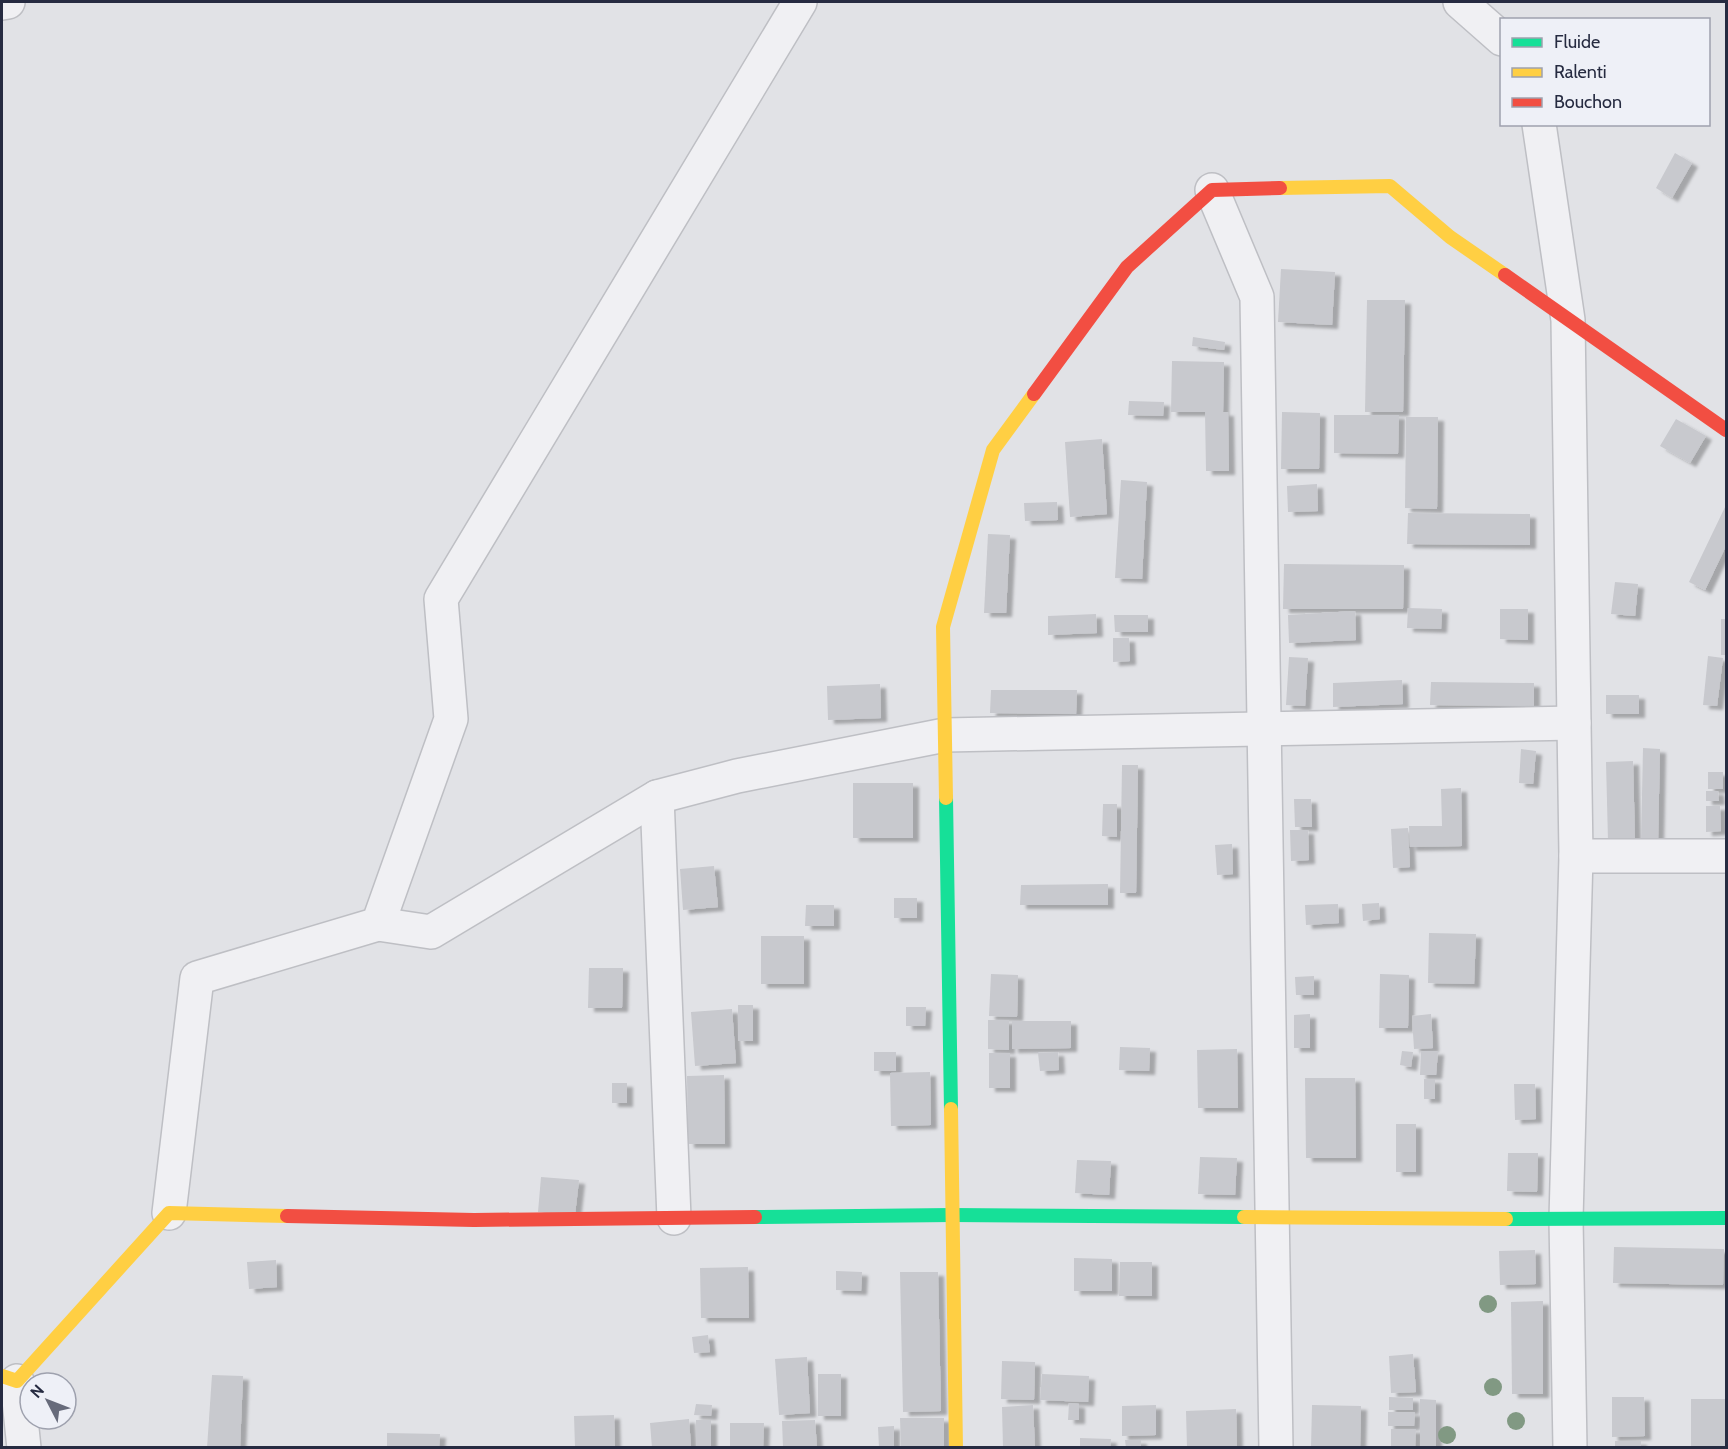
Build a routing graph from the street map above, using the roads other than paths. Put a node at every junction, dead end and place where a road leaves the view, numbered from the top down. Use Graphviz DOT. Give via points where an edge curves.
graph roads {
  1 [pos="8,2"];
  2 [pos="800,2"];
  3 [pos="1460,2"];
  4 [pos="2,3"];
  5 [pos="1500,37"];
  6 [pos="1539,126"];
  7 [pos="1212,190"];
  8 [pos="1568,320"];
  9 [pos="1726,430"];
  10 [pos="1574,723"];
  11 [pos="1264,729"];
  12 [pos="945,735"];
  13 [pos="657,797"];
  14 [pos="1575,856"];
  15 [pos="1726,856"];
  16 [pos="378,924"];
  17 [pos="169,1213"];
  18 [pos="952,1215"];
  19 [pos="674,1218"];
  20 [pos="1272,1218"];
  21 [pos="1726,1218"];
  22 [pos="1566,1220"];
  23 [pos="9,1379"];
  24 [pos="24,1448"];
  25 [pos="956,1448"];
  26 [pos="1276,1448"];
  27 [pos="1570,1448"];
  1 -- 4 [label="street"];
  2 -- 16 [label="street" via="441,599 451,718"];
  3 -- 5 [label="street"];
  6 -- 8 [label="street"];
  7 -- 8 [label="street" via="1390,186 1450,237"];
  7 -- 11 [label="street" via="1257,297"];
  7 -- 12 [label="street" via="1127,267 993,450 943,627"];
  8 -- 9 [label="street"];
  8 -- 10 [label="street"];
  10 -- 11 [label="street"];
  10 -- 14 [label="street"];
  11 -- 12 [label="street"];
  11 -- 20 [label="street"];
  12 -- 13 [label="street" via="737,776"];
  12 -- 18 [label="street"];
  13 -- 16 [label="street" via="431,932"];
  13 -- 19 [label="street"];
  14 -- 15 [label="street"];
  14 -- 22 [label="street"];
  16 -- 17 [label="street" via="197,978"];
  17 -- 19 [label="street" via="474,1220"];
  17 -- 23 [label="street"];
  18 -- 19 [label="street"];
  18 -- 20 [label="street"];
  18 -- 25 [label="street"];
  20 -- 22 [label="street"];
  20 -- 26 [label="street"];
  21 -- 22 [label="street"];
  22 -- 27 [label="street"];
  23 -- 24 [label="street"];
}
